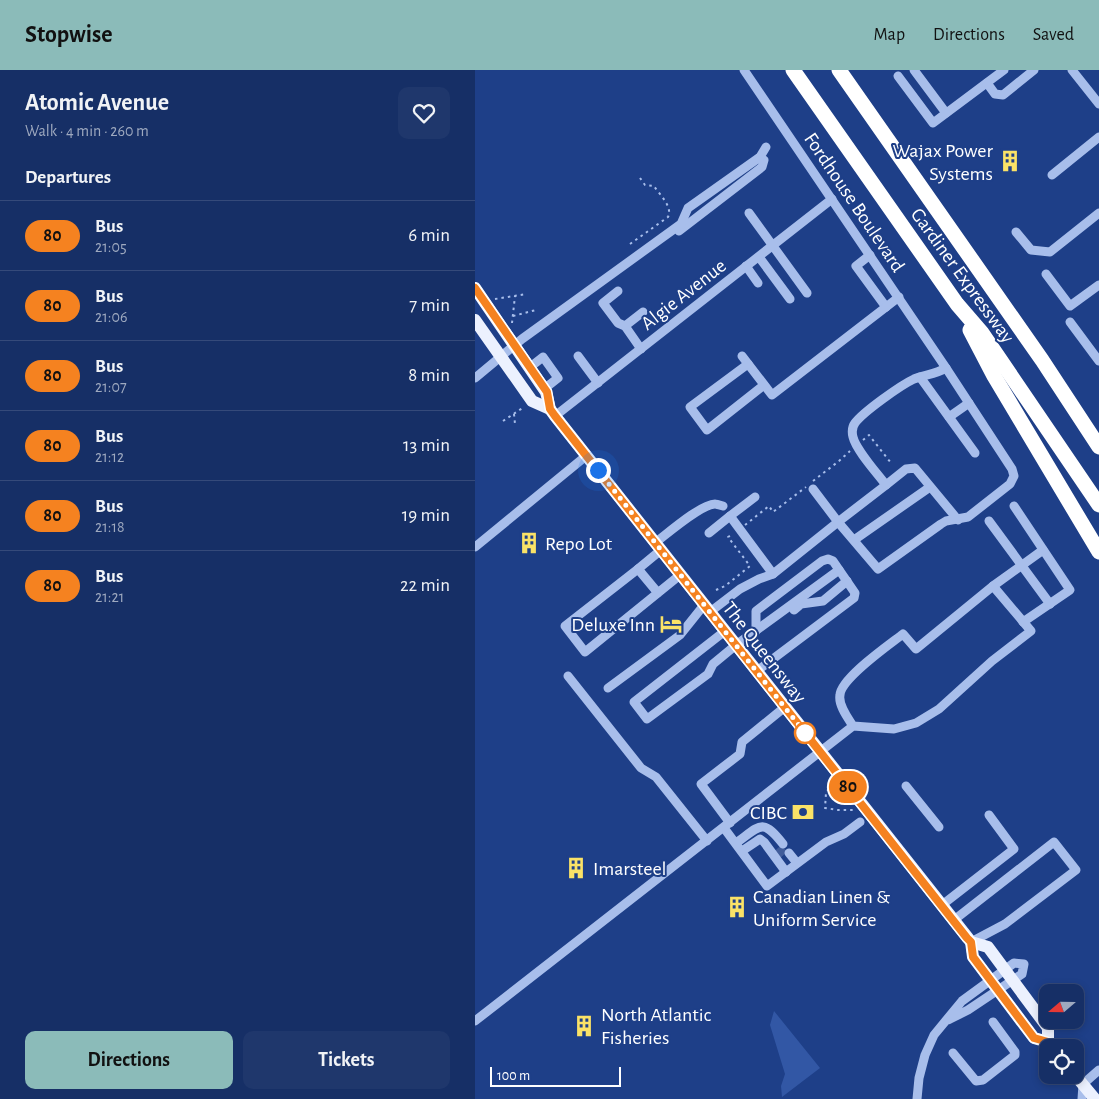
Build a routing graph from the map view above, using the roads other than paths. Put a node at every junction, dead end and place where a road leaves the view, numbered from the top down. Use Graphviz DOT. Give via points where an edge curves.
graph roads {
  1 [pos="744,70"];
  2 [pos="793,70"];
  3 [pos="839,70"];
  4 [pos="914,70"];
  5 [pos="1004,70"];
  6 [pos="1034,70"];
  7 [pos="1072,70"];
  8 [pos="898,76"];
  9 [pos="987,83"];
  10 [pos="1099,104"];
  11 [pos="947,113"];
  12 [pos="1099,137"];
  13 [pos="766,147"];
  14 [pos="764,160"];
  15 [pos="1052,174"];
  16 [pos="832,199"];
  17 [pos="749,213"];
  18 [pos="1099,213"];
  19 [pos="1016,232"];
  20 [pos="663,237"];
  21 [pos="773,246"];
  22 [pos="870,255"];
  23 [pos="759,257"];
  24 [pos="746,266"];
  25 [pos="1046,274"];
  26 [pos="758,283"];
  27 [pos="1099,285"];
  28 [pos="475,288"];
  29 [pos="618,291"];
  30 [pos="807,293"];
  31 [pos="899,298"];
  32 [pos="791,299"];
  33 [pos="957,304"];
  34 [pos="886,307"];
  35 [pos="643,312"];
  36 [pos="475,320"];
  37 [pos="1070,322"];
  38 [pos="625,326"];
  39 [pos="515,345"];
  40 [pos="641,349"];
  41 [pos="578,356"];
  42 [pos="742,356"];
  43 [pos="500,357"];
  44 [pos="1099,361"];
  45 [pos="748,364"];
  46 [pos="529,368"];
  47 [pos="946,368"];
  48 [pos="920,377"];
  49 [pos="475,378"];
  50 [pos="598,383"];
  51 [pos="764,385"];
  52 [pos="544,389"];
  53 [pos="969,403"];
  54 [pos="553,412"];
  55 [pos="949,417"];
  56 [pos="1099,447"];
  57 [pos="975,453"];
  58 [pos="586,456"];
  59 [pos="886,485"];
  60 [pos="930,487"];
  61 [pos="813,489"];
  62 [pos="755,497"];
  63 [pos="1099,505"];
  64 [pos="723,506"];
  65 [pos="1013,506"];
  66 [pos="730,516"];
  67 [pos="958,520"];
  68 [pos="989,521"];
  69 [pos="838,522"];
  70 [pos="709,533"];
  71 [pos="854,540"];
  72 [pos="475,547"];
  73 [pos="658,547"];
  74 [pos="1043,550"];
  75 [pos="1099,552"];
  76 [pos="1022,565"];
  77 [pos="638,569"];
  78 [pos="839,570"];
  79 [pos="773,574"];
  80 [pos="681,575"];
  81 [pos="847,581"];
  82 [pos="993,586"];
  83 [pos="658,593"];
  84 [pos="1050,604"];
  85 [pos="707,608"];
  86 [pos="1023,622"];
  87 [pos="759,628"];
  88 [pos="725,631"];
  89 [pos="736,645"];
  90 [pos="757,671"];
  91 [pos="568,676"];
  92 [pos="608,688"];
  93 [pos="785,707"];
  94 [pos="853,726"];
  95 [pos="821,753"];
  96 [pos="906,786"];
  97 [pos="989,815"];
  98 [pos="859,822"];
  99 [pos="727,825"];
  100 [pos="939,827"];
  101 [pos="756,829"];
  102 [pos="760,839"];
  103 [pos="707,841"];
  104 [pos="736,843"];
  105 [pos="780,846"];
  106 [pos="742,851"];
  107 [pos="787,854"];
  108 [pos="792,867"];
  109 [pos="942,905"];
  110 [pos="953,920"];
  111 [pos="971,942"];
  112 [pos="1004,970"];
  113 [pos="991,979"];
  114 [pos="1012,980"];
  115 [pos="999,990"];
  116 [pos="948,1020"];
  117 [pos="475,1021"];
  118 [pos="993,1022"];
  119 [pos="1049,1039"];
  120 [pos="1039,1040"];
  121 [pos="953,1053"];
  122 [pos="1099,1070"];
  123 [pos="1084,1078"];
  124 [pos="1080,1084"];
  125 [pos="1082,1084"];
  126 [pos="917,1099"];
  127 [pos="1082,1099"];
  128 [pos="1095,1099"];
  1 -- 16 [label="street, Fordhouse Boulevard"];
  2 -- 33 [label="highway, Gardiner Expressway"];
  3 -- 56 [label="highway, Gardiner Expressway" via="1037,352"];
  4 -- 11 [label="street"];
  5 -- 9 [label="street"];
  6 -- 9 [label="street" via="1003,95 995,94"];
  7 -- 10 [label="street"];
  8 -- 11 [label="street" via="933,123"];
  9 -- 11 [label="street"];
  12 -- 15 [label="street"];
  13 -- 20 [label="street" via="760,157 688,208 681,224"];
  14 -- 20 [label="street" via="763,167 679,232"];
  16 -- 21 [label="street, Algie Avenue"];
  16 -- 22 [label="street, Fordhouse Boulevard"];
  17 -- 21 [label="street"];
  18 -- 19 [label="street" via="1050,252 1031,250"];
  20 -- 39 [label="street"];
  21 -- 23 [label="street, Algie Avenue"];
  21 -- 30 [label="street"];
  22 -- 31 [label="street, Fordhouse Boulevard"];
  22 -- 34 [label="street" via="856,266"];
  23 -- 24 [label="street, Algie Avenue"];
  23 -- 32 [label="street"];
  24 -- 26 [label="street"];
  24 -- 40 [label="street, Algie Avenue"];
  25 -- 27 [label="street" via="1070,306"];
  28 -- 39 [label="main road, The Queensway"];
  29 -- 38 [label="street" via="603,303 618,323"];
  31 -- 34 [label="street"];
  31 -- 47 [label="street, Fordhouse Boulevard"];
  33 -- 63 [label="highway, Gardiner Expressway" via="982,333"];
  33 -- 75 [label="highway" via="994,376"];
  34 -- 51 [label="street" via="771,395"];
  35 -- 38 [label="street"];
  36 -- 43 [label="main road"];
  37 -- 44 [label="street"];
  38 -- 40 [label="street"];
  39 -- 43 [label="street"];
  39 -- 46 [label="main road, The Queensway"];
  40 -- 50 [label="street, Algie Avenue"];
  41 -- 50 [label="street"];
  42 -- 45 [label="street"];
  43 -- 49 [label="street"];
  43 -- 54 [label="main road, The Queensway" via="532,401"];
  45 -- 51 [label="street"];
  45 -- 51 [label="street" via="690,407 707,430"];
  46 -- 52 [label="main road, The Queensway"];
  46 -- 52 [label="street" via="543,357 558,378"];
  47 -- 48 [label="street"];
  47 -- 53 [label="street, Fordhouse Boulevard"];
  48 -- 55 [label="street"];
  48 -- 59 [label="street" via="873,407 852,428 856,445"];
  50 -- 54 [label="street, Algie Avenue"];
  52 -- 54 [label="main road, The Queensway"];
  53 -- 55 [label="street"];
  53 -- 67 [label="street, Fordhouse Boulevard" via="1014,476 1010,484 968,517"];
  54 -- 58 [label="main road, The Queensway"];
  55 -- 57 [label="street"];
  58 -- 72 [label="street"];
  58 -- 73 [label="main road, The Queensway"];
  59 -- 60 [label="street" via="913,467"];
  59 -- 69 [label="street"];
  60 -- 67 [label="street"];
  60 -- 71 [label="street"];
  61 -- 69 [label="street"];
  62 -- 66 [label="street"];
  64 -- 73 [label="street" via="708,506 675,526"];
  65 -- 74 [label="street"];
  66 -- 70 [label="street"];
  66 -- 79 [label="street"];
  67 -- 71 [label="street" via="941,524 878,569"];
  68 -- 76 [label="street"];
  69 -- 71 [label="street"];
  69 -- 79 [label="street"];
  73 -- 77 [label="street"];
  73 -- 80 [label="main road, The Queensway"];
  74 -- 76 [label="street"];
  74 -- 84 [label="street" via="1070,590"];
  76 -- 82 [label="street"];
  76 -- 84 [label="street"];
  77 -- 83 [label="street"];
  77 -- 83 [label="street" via="565,626 585,652"];
  78 -- 81 [label="street"];
  78 -- 87 [label="street"];
  78 -- 87 [label="street" via="830,559 822,561 756,611"];
  79 -- 85 [label="street"];
  80 -- 83 [label="street"];
  80 -- 85 [label="main road, The Queensway"];
  81 -- 87 [label="street" via="823,600 801,604 775,624"];
  81 -- 90 [label="street" via="855,593 854,598"];
  82 -- 86 [label="street"];
  82 -- 94 [label="street" via="916,649 903,634 855,672 839,695"];
  84 -- 86 [label="street"];
  85 -- 88 [label="main road, The Queensway"];
  85 -- 92 [label="street" via="680,634"];
  86 -- 94 [label="street" via="1031,631 939,709 915,723 894,729"];
  87 -- 89 [label="street"];
  88 -- 89 [label="main road, The Queensway"];
  88 -- 89 [label="street" via="634,702 647,719 708,674 713,664"];
  89 -- 90 [label="main road, The Queensway"];
  90 -- 93 [label="main road, The Queensway"];
  91 -- 103 [label="street" via="641,768 656,777"];
  93 -- 95 [label="main road, The Queensway"];
  93 -- 99 [label="street" via="743,742 740,754 701,784"];
  94 -- 95 [label="street"];
  95 -- 99 [label="street"];
  95 -- 109 [label="main road, The Queensway"];
  96 -- 100 [label="street"];
  97 -- 109 [label="street" via="1014,849"];
  98 -- 108 [label="street"];
  99 -- 103 [label="street"];
  99 -- 104 [label="street"];
  101 -- 102 [label="street"];
  101 -- 104 [label="street"];
  101 -- 105 [label="street" via="763,826 771,829"];
  102 -- 106 [label="street"];
  102 -- 108 [label="street"];
  103 -- 117 [label="street"];
  104 -- 106 [label="street"];
  106 -- 108 [label="street" via="767,886"];
  107 -- 108 [label="street"];
  109 -- 110 [label="main road, The Queensway"];
  110 -- 111 [label="main road, The Queensway"];
  110 -- 111 [label="street" via="1054,842 1076,870 1005,924"];
  111 -- 112 [label="main road, The Queensway" via="988,947"];
  111 -- 113 [label="main road, The Queensway" via="973,957"];
  112 -- 113 [label="street"];
  112 -- 114 [label="main road, The Queensway"];
  112 -- 114 [label="street" via="1014,963 1024,964 1022,974"];
  113 -- 115 [label="main road, The Queensway"];
  113 -- 116 [label="street" via="962,1001"];
  114 -- 115 [label="street"];
  114 -- 119 [label="main road, The Queensway" via="1048,1028"];
  115 -- 116 [label="street"];
  115 -- 120 [label="main road, The Queensway" via="1034,1038"];
  116 -- 126 [label="street" via="934,1035 925,1055"];
  118 -- 121 [label="street" via="1015,1055 983,1080 976,1081"];
  122 -- 123 [label="street"];
  124 -- 127 [label="street"];
  125 -- 128 [label="main road"];
}
